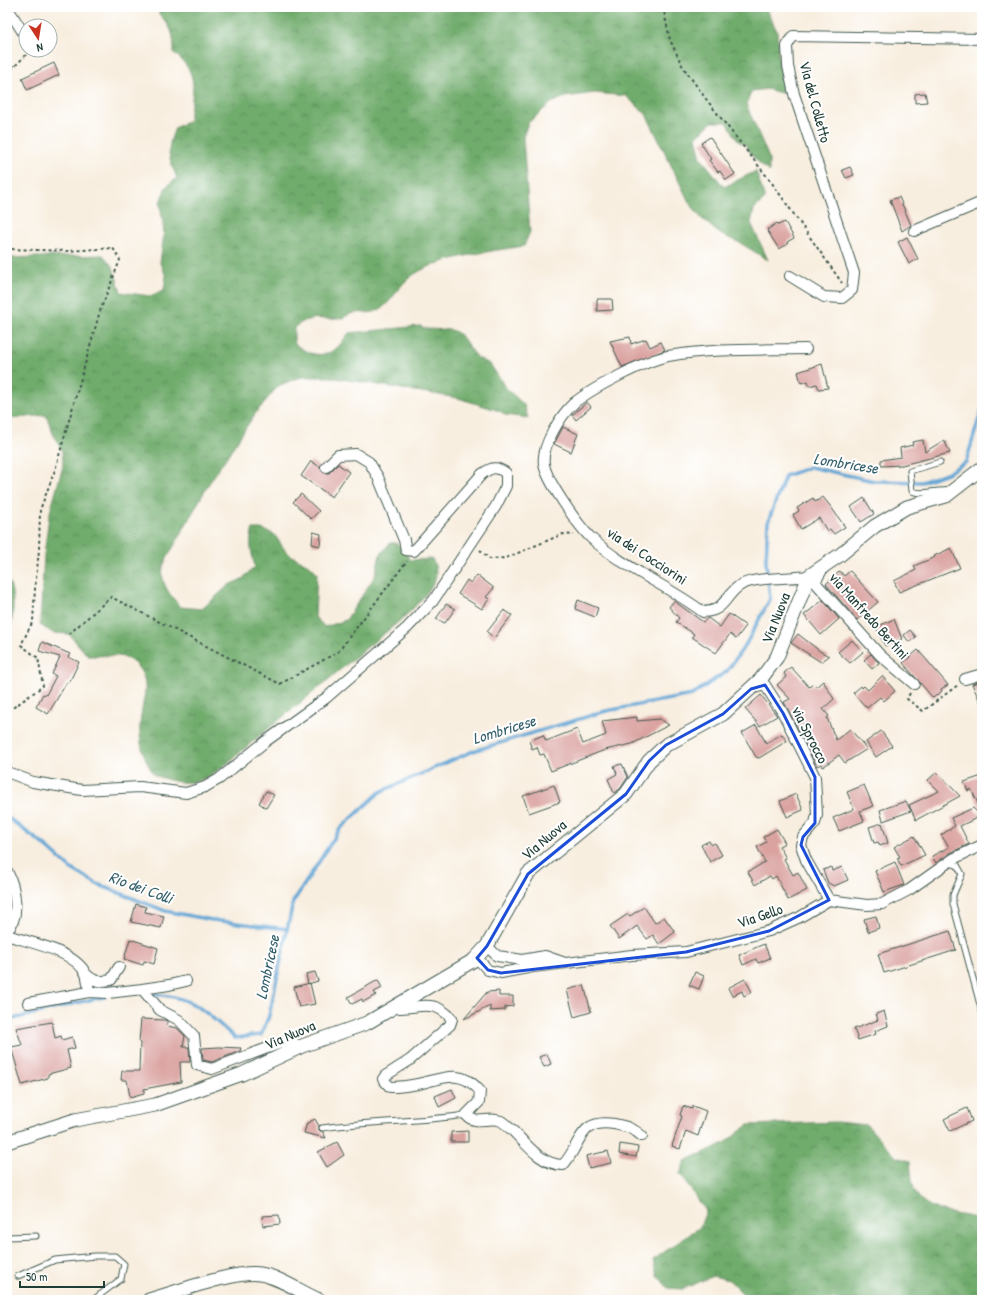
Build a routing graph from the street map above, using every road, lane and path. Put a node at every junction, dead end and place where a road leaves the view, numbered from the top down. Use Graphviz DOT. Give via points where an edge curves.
graph roads {
  1 [pos="7,7"];
  2 [pos="663,7"];
  3 [pos="18,24"];
  4 [pos="982,39"];
  5 [pos="22,58"];
  6 [pos="14,66"];
  7 [pos="7,67"];
  8 [pos="7,74"];
  9 [pos="982,202"];
  10 [pos="914,231"];
  11 [pos="7,240"];
  12 [pos="8,249"];
  13 [pos="790,276"];
  14 [pos="7,279"];
  15 [pos="848,292"];
  16 [pos="806,349"];
  17 [pos="940,462"];
  18 [pos="326,466"];
  19 [pos="982,468"];
  20 [pos="952,492"];
  21 [pos="589,536"];
  22 [pos="475,537"];
  23 [pos="414,551"];
  24 [pos="825,565"];
  25 [pos="809,576"];
  26 [pos="69,634"];
  27 [pos="982,674"];
  28 [pos="965,679"];
  29 [pos="914,684"];
  30 [pos="751,689"];
  31 [pos="7,708"];
  32 [pos="7,772"];
  33 [pos="982,845"];
  34 [pos="948,863"];
  35 [pos="7,871"];
  36 [pos="830,900"];
  37 [pos="7,931"];
  38 [pos="7,935"];
  39 [pos="487,946"];
  40 [pos="477,958"];
  41 [pos="566,963"];
  42 [pos="119,967"];
  43 [pos="86,974"];
  44 [pos="186,981"];
  45 [pos="142,988"];
  46 [pos="89,992"];
  47 [pos="28,1002"];
  48 [pos="394,1008"];
  49 [pos="982,1012"];
  50 [pos="302,1046"];
  51 [pos="466,1115"];
  52 [pos="322,1128"];
  53 [pos="642,1136"];
  54 [pos="7,1142"];
  55 [pos="36,1236"];
  56 [pos="7,1237"];
  57 [pos="18,1276"];
  58 [pos="93,1300"];
  59 [pos="149,1300"];
  60 [pos="319,1300"];
  1 -- 3 [label="street"];
  2 -- 15 [label="path" via="670,40 683,67 772,183"];
  4 -- 15 [label="street, Via del Colletto" via="806,35 793,36 787,46 794,94 854,273 852,290"];
  5 -- 6 [label="path"];
  6 -- 7 [label="path"];
  6 -- 8 [label="path"];
  9 -- 10 [label="street"];
  11 -- 12 [label="path"];
  12 -- 14 [label="path"];
  12 -- 31 [label="path" via="68,251 114,248 120,260 100,311 55,470 40,510 34,621 21,645 38,658 43,686 14,708"];
  13 -- 15 [label="street" via="824,297 842,298"];
  16 -- 21 [label="street, via dei Cocciorini" via="722,351 666,356 627,372 573,404 550,437 544,452 544,464 548,478"];
  17 -- 20 [label="lane" via="910,471 912,489 917,493 940,489"];
  18 -- 23 [label="street" via="338,455 356,454 369,462 378,476 406,550"];
  19 -- 20 [label="street"];
  20 -- 24 [label="street" via="935,500 907,507 875,526"];
  21 -- 22 [label="path" via="563,534 506,558 490,559 480,552"];
  21 -- 25 [label="street, via dei Cocciorini" via="609,553 703,612 718,608 739,586 761,580"];
  22 -- 23 [label="street" via="506,486 506,473 499,468 491,468 482,474"];
  22 -- 32 [label="street" via="433,601 407,628 326,698 205,787 186,793 140,787 82,790 32,782"];
  23 -- 26 [label="path" via="338,652 280,684 110,597"];
  24 -- 25 [label="street"];
  24 -- 29 [label="street, via Manfredo Bertini" via="815,582 880,655"];
  25 -- 30 [label="street, Via Nuova" via="777,657"];
  27 -- 28 [label="street"];
  28 -- 29 [label="path" via="923,711 906,699"];
  30 -- 36 [label="street, via Sprocco" via="765,685 783,713 815,777 816,823 803,837 801,845 806,860"];
  30 -- 39 [label="street, Via Nuova" via="723,714 666,745 649,761 626,794 528,874"];
  33 -- 34 [label="street"];
  34 -- 36 [label="street" via="909,890 881,904 867,906"];
  34 -- 49 [label="lane" via="957,865 962,874 952,895 953,904"];
  35 -- 37 [label="street" via="11,878 16,914"];
  36 -- 41 [label="street, Via Gello" via="755,935 686,952"];
  38 -- 43 [label="street" via="70,956"];
  39 -- 40 [label="street, Via Nuova"];
  39 -- 41 [label="street, Via Gello" via="497,956 522,960 545,956"];
  40 -- 41 [label="street, Via Gello" via="488,970 501,973"];
  40 -- 48 [label="street, Via Nuova"];
  42 -- 43 [label="street" via="111,980 99,982"];
  43 -- 46 [label="street"];
  44 -- 45 [label="street"];
  45 -- 46 [label="street" via="108,993"];
  45 -- 50 [label="street" via="160,1010 179,1020 194,1036 197,1065 212,1068 286,1041"];
  46 -- 47 [label="street"];
  48 -- 50 [label="street, Via Nuova" via="367,1022"];
  48 -- 51 [label="street" via="431,1005 443,1010 452,1019 450,1025 410,1060 385,1076 384,1082 390,1087 407,1086 443,1077 465,1078 480,1091 481,1098"];
  50 -- 54 [label="street, Via Nuova" via="242,1074 155,1105 75,1120"];
  51 -- 52 [label="lane" via="431,1120 352,1123"];
  51 -- 53 [label="street" via="475,1121 502,1121 543,1160 563,1166 583,1132 590,1126 604,1122 630,1127"];
  55 -- 56 [label="lane"];
  57 -- 58 [label="lane" via="55,1260 115,1256 124,1264 121,1279"];
  59 -- 60 [label="street" via="234,1276 259,1274"];
}
